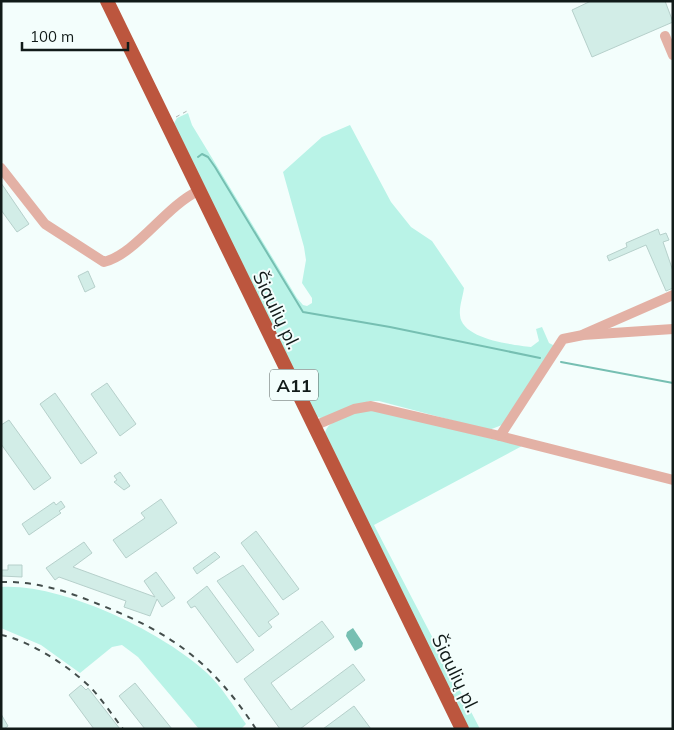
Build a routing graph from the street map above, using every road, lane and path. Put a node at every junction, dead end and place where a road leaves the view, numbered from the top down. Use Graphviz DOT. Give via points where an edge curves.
graph roads {
  1 [pos="102,1"];
  2 [pos="107,1"];
  3 [pos="665,36"];
  4 [pos="125,42"];
  5 [pos="673,55"];
  6 [pos="187,111"];
  7 [pos="164,123"];
  8 [pos="1,168"];
  9 [pos="198,191"];
  10 [pos="673,295"];
  11 [pos="673,328"];
  12 [pos="583,335"];
  13 [pos="314,426"];
  14 [pos="500,436"];
  15 [pos="673,480"];
  16 [pos="462,729"];
  1 -- 4 [label="highway, Šiaulių pl. / A11"];
  2 -- 4 [label="highway, Šiaulių pl. / A11"];
  3 -- 5 [label="street"];
  4 -- 7 [label="highway, Šiaulių pl. / A11"];
  6 -- 7 [label="path"];
  7 -- 9 [label="highway, Šiaulių pl. / A11"];
  8 -- 9 [label="street" via="45,224 104,262 128,249 172,208"];
  9 -- 13 [label="highway, Šiaulių pl. / A11"];
  10 -- 12 [label="street"];
  11 -- 12 [label="street"];
  12 -- 14 [label="street" via="563,339"];
  13 -- 14 [label="street" via="354,409 371,406"];
  13 -- 16 [label="highway, Šiaulių pl. / A11"];
  14 -- 15 [label="street"];
}
